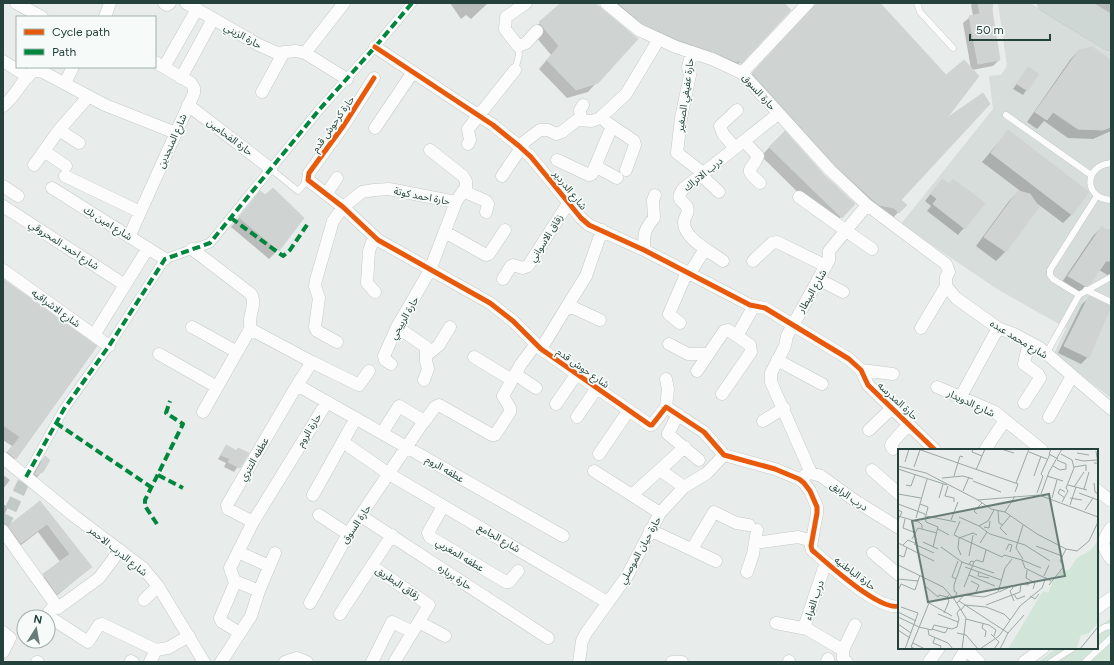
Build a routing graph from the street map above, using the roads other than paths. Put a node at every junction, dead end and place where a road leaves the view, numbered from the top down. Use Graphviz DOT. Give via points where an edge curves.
graph roads {
  1 [pos="16,3"];
  2 [pos="110,3"];
  3 [pos="164,3"];
  4 [pos="170,3"];
  5 [pos="186,3"];
  6 [pos="344,3"];
  7 [pos="412,3"];
  8 [pos="526,3"];
  9 [pos="606,3"];
  10 [pos="808,3"];
  11 [pos="917,3"];
  12 [pos="1047,3"];
  13 [pos="1075,3"];
  14 [pos="197,10"];
  15 [pos="40,16"];
  16 [pos="105,16"];
  17 [pos="214,19"];
  18 [pos="1111,25"];
  19 [pos="538,31"];
  20 [pos="182,37"];
  21 [pos="659,39"];
  22 [pos="1111,42"];
  23 [pos="518,46"];
  24 [pos="198,47"];
  25 [pos="375,47"];
  26 [pos="953,48"];
  27 [pos="284,52"];
  28 [pos="305,52"];
  29 [pos="692,52"];
  30 [pos="3,61"];
  31 [pos="160,64"];
  32 [pos="72,68"];
  33 [pos="515,70"];
  34 [pos="413,72"];
  35 [pos="742,73"];
  36 [pos="28,78"];
  37 [pos="182,78"];
  38 [pos="374,78"];
  39 [pos="347,79"];
  40 [pos="65,83"];
  41 [pos="262,92"];
  42 [pos="88,97"];
  43 [pos="5,101"];
  44 [pos="188,105"];
  45 [pos="583,105"];
  46 [pos="737,110"];
  47 [pos="778,114"];
  48 [pos="478,115"];
  49 [pos="1006,115"];
  50 [pos="600,118"];
  51 [pos="581,120"];
  52 [pos="612,126"];
  53 [pos="375,128"];
  54 [pos="59,130"];
  55 [pos="176,133"];
  56 [pos="79,143"];
  57 [pos="468,144"];
  58 [pos="740,144"];
  59 [pos="520,147"];
  60 [pos="430,150"];
  61 [pos="44,151"];
  62 [pos="557,160"];
  63 [pos="1111,163"];
  64 [pos="34,165"];
  65 [pos="596,166"];
  66 [pos="271,168"];
  67 [pos="626,170"];
  68 [pos="702,174"];
  69 [pos="1091,175"];
  70 [pos="502,176"];
  71 [pos="338,178"];
  72 [pos="617,178"];
  73 [pos="308,180"];
  74 [pos="760,183"];
  75 [pos="3,186"];
  76 [pos="52,188"];
  77 [pos="466,191"];
  78 [pos="719,192"];
  79 [pos="327,193"];
  80 [pos="655,195"];
  81 [pos="18,196"];
  82 [pos="1097,196"];
  83 [pos="799,197"];
  84 [pos="1111,200"];
  85 [pos="456,202"];
  86 [pos="569,202"];
  87 [pos="867,205"];
  88 [pos="3,206"];
  89 [pos="343,207"];
  90 [pos="140,212"];
  91 [pos="486,212"];
  92 [pos="843,228"];
  93 [pos="505,230"];
  94 [pos="602,230"];
  95 [pos="445,232"];
  96 [pos="129,236"];
  97 [pos="374,237"];
  98 [pos="148,248"];
  99 [pos="192,249"];
  100 [pos="705,249"];
  101 [pos="872,249"];
  102 [pos="644,250"];
  103 [pos="165,259"];
  104 [pos="723,261"];
  105 [pos="753,261"];
  106 [pos="826,266"];
  107 [pos="3,270"];
  108 [pos="430,270"];
  109 [pos="689,273"];
  110 [pos="1111,277"];
  111 [pos="503,279"];
  112 [pos="818,279"];
  113 [pos="125,285"];
  114 [pos="946,286"];
  115 [pos="1086,290"];
  116 [pos="375,292"];
  117 [pos="843,292"];
  118 [pos="1079,295"];
  119 [pos="1111,302"];
  120 [pos="754,306"];
  121 [pos="566,308"];
  122 [pos="600,320"];
  123 [pos="680,323"];
  124 [pos="793,324"];
  125 [pos="192,327"];
  126 [pos="397,327"];
  127 [pos="450,327"];
  128 [pos="921,328"];
  129 [pos="998,328"];
  130 [pos="250,329"];
  131 [pos="94,335"];
  132 [pos="738,336"];
  133 [pos="337,342"];
  134 [pos="1029,342"];
  135 [pos="669,344"];
  136 [pos="109,346"];
  137 [pos="539,347"];
  138 [pos="237,352"];
  139 [pos="159,354"];
  140 [pos="708,354"];
  141 [pos="1046,354"];
  142 [pos="427,355"];
  143 [pos="474,357"];
  144 [pos="777,360"];
  145 [pos="312,362"];
  146 [pos="391,364"];
  147 [pos="861,370"];
  148 [pos="368,371"];
  149 [pos="697,371"];
  150 [pos="893,374"];
  151 [pos="576,375"];
  152 [pos="1072,376"];
  153 [pos="513,378"];
  154 [pos="666,379"];
  155 [pos="424,380"];
  156 [pos="822,384"];
  157 [pos="297,385"];
  158 [pos="217,387"];
  159 [pos="936,387"];
  160 [pos="536,388"];
  161 [pos="597,388"];
  162 [pos="722,394"];
  163 [pos="960,398"];
  164 [pos="327,402"];
  165 [pos="1024,403"];
  166 [pos="556,404"];
  167 [pos="666,408"];
  168 [pos="784,408"];
  169 [pos="892,408"];
  170 [pos="1111,409"];
  171 [pos="629,410"];
  172 [pos="202,412"];
  173 [pos="678,414"];
  174 [pos="577,417"];
  175 [pos="1050,417"];
  176 [pos="356,418"];
  177 [pos="1005,420"];
  178 [pos="763,421"];
  179 [pos="424,422"];
  180 [pos="909,424"];
  181 [pos="869,430"];
  182 [pos="382,433"];
  183 [pos="343,442"];
  184 [pos="408,447"];
  185 [pos="685,447"];
  186 [pos="934,449"];
  187 [pos="987,449"];
  188 [pos="1041,449"];
  189 [pos="894,450"];
  190 [pos="599,454"];
  191 [pos="724,455"];
  192 [pos="3,458"];
  193 [pos="699,460"];
  194 [pos="660,470"];
  195 [pos="872,470"];
  196 [pos="594,471"];
  197 [pos="811,473"];
  198 [pos="390,474"];
  199 [pos="26,477"];
  200 [pos="799,479"];
  201 [pos="684,487"];
  202 [pos="1098,491"];
  203 [pos="898,493"];
  204 [pos="313,495"];
  205 [pos="632,495"];
  206 [pos="1111,500"];
  207 [pos="444,506"];
  208 [pos="660,513"];
  209 [pos="319,514"];
  210 [pos="362,516"];
  211 [pos="253,522"];
  212 [pos="898,527"];
  213 [pos="1111,528"];
  214 [pos="650,530"];
  215 [pos="3,531"];
  216 [pos="348,534"];
  217 [pos="392,536"];
  218 [pos="563,536"];
  219 [pos="812,541"];
  220 [pos="755,543"];
  221 [pos="692,549"];
  222 [pos="120,550"];
  223 [pos="238,552"];
  224 [pos="275,554"];
  225 [pos="873,554"];
  226 [pos="1111,560"];
  227 [pos="716,561"];
  228 [pos="826,562"];
  229 [pos="269,566"];
  230 [pos="372,566"];
  231 [pos="518,571"];
  232 [pos="747,572"];
  233 [pos="898,574"];
  234 [pos="235,581"];
  235 [pos="158,586"];
  236 [pos="258,591"];
  237 [pos="1111,598"];
  238 [pos="144,600"];
  239 [pos="608,602"];
  240 [pos="310,604"];
  241 [pos="55,605"];
  242 [pos="898,606"];
  243 [pos="1098,607"];
  244 [pos="340,614"];
  245 [pos="776,623"];
  246 [pos="855,624"];
  247 [pos="1111,626"];
  248 [pos="416,627"];
  249 [pos="807,629"];
  250 [pos="1098,631"];
  251 [pos="3,632"];
  252 [pos="240,633"];
  253 [pos="189,636"];
  254 [pos="445,636"];
  255 [pos="548,638"];
  256 [pos="1111,638"];
  257 [pos="938,649"];
  258 [pos="966,649"];
  259 [pos="1042,649"];
  260 [pos="1071,649"];
  261 [pos="156,650"];
  262 [pos="843,650"];
  263 [pos="3,652"];
  264 [pos="394,661"];
  265 [pos="150,662"];
  266 [pos="204,662"];
  267 [pos="221,662"];
  268 [pos="285,662"];
  269 [pos="307,662"];
  270 [pos="372,662"];
  271 [pos="579,662"];
  272 [pos="672,662"];
  273 [pos="682,662"];
  274 [pos="847,662"];
  275 [pos="929,662"];
  276 [pos="958,662"];
  277 [pos="979,662"];
  278 [pos="1024,662"];
  279 [pos="1051,662"];
  280 [pos="1085,662"];
  1 -- 15 [label="street"];
  2 -- 16 [label="street"];
  3 -- 4 [label="street"];
  5 -- 14 [label="street, حارة الزيني"];
  6 -- 28 [label="street"];
  7 -- 25 [label="street"];
  8 -- 23 [label="street" via="506,18 504,23 505,30"];
  9 -- 21 [label="street, حارة السوق" via="639,30"];
  10 -- 35 [label="street"];
  11 -- 26 [label="lane" via="920,12"];
  12 -- 22 [label="main road"];
  13 -- 18 [label="main road"];
  14 -- 17 [label="street, حارة الزيني"];
  14 -- 20 [label="street"];
  17 -- 24 [label="street"];
  17 -- 27 [label="street, حارة الزيني" via="259,45 277,53"];
  19 -- 23 [label="street" via="526,43"];
  20 -- 24 [label="street"];
  20 -- 31 [label="street"];
  21 -- 29 [label="street, حارة السوق"];
  21 -- 50 [label="street" via="626,94"];
  23 -- 33 [label="lane" via="519,55"];
  24 -- 37 [label="street"];
  25 -- 34 [label="street, شارع الدردير"];
  25 -- 39 [label="street"];
  27 -- 28 [label="street, حارة الزيني"];
  27 -- 41 [label="street"];
  28 -- 39 [label="street"];
  29 -- 35 [label="street, حارة السوق"];
  29 -- 68 [label="street, حارة عفيفي الصغير" via="680,140 676,150"];
  30 -- 36 [label="street"];
  31 -- 37 [label="street, شارع المنجدين"];
  32 -- 40 [label="street"];
  33 -- 48 [label="street"];
  34 -- 48 [label="street, شارع الدردير"];
  34 -- 53 [label="street"];
  35 -- 47 [label="street, حارة السوق"];
  36 -- 40 [label="street" via="31,72 37,70"];
  36 -- 43 [label="street"];
  37 -- 44 [label="street, شارع المنجدين" via="194,88"];
  38 -- 73 [label="street, حارة كرحوش قدم" via="309,173"];
  39 -- 66 [label="street"];
  40 -- 42 [label="street"];
  42 -- 54 [label="street"];
  42 -- 55 [label="street"];
  44 -- 55 [label="street, شارع المنجدين"];
  44 -- 66 [label="street, حارة الفحامين"];
  45 -- 51 [label="street" via="580,110"];
  46 -- 58 [label="street" via="720,126 723,134"];
  47 -- 58 [label="street, درب الاتراك"];
  47 -- 87 [label="street, حارة السوق"];
  48 -- 57 [label="street" via="468,130"];
  48 -- 59 [label="street, شارع الدردير"];
  49 -- 69 [label="lane"];
  50 -- 51 [label="street" via="592,121"];
  50 -- 52 [label="street"];
  51 -- 59 [label="street" via="577,120 558,134 540,130"];
  52 -- 65 [label="street"];
  52 -- 67 [label="street" via="634,141 635,145"];
  54 -- 56 [label="street"];
  54 -- 61 [label="street"];
  55 -- 90 [label="street, شارع المنجدين"];
  58 -- 68 [label="street, درب الاتراك"];
  58 -- 74 [label="street" via="758,156 749,168"];
  59 -- 70 [label="street"];
  59 -- 86 [label="street, شارع الدردير"];
  60 -- 77 [label="street" via="463,176"];
  61 -- 64 [label="street"];
  61 -- 90 [label="street" via="65,171"];
  62 -- 65 [label="street" via="589,175"];
  63 -- 69 [label="lane" via="1096,168"];
  65 -- 72 [label="street"];
  66 -- 73 [label="lane" via="298,191"];
  66 -- 99 [label="street" via="210,243"];
  68 -- 78 [label="street"];
  68 -- 100 [label="street, درب الاتراك" via="683,189 679,199 688,211 683,223 687,235"];
  69 -- 82 [label="lane" via="1090,183"];
  71 -- 79 [label="street"];
  73 -- 79 [label="street, شارع حوش قدم"];
  75 -- 81 [label="street"];
  76 -- 96 [label="street, شارع امين بك"];
  77 -- 85 [label="street, حارة احمد كوتة" via="462,191"];
  77 -- 91 [label="street" via="486,201"];
  79 -- 89 [label="street, شارع حوش قدم"];
  80 -- 102 [label="street" via="654,218 646,228"];
  82 -- 84 [label="lane"];
  82 -- 118 [label="lane" via="1050,270 1053,280"];
  83 -- 92 [label="street"];
  85 -- 89 [label="street, حارة احمد كوتة" via="389,189 362,192"];
  85 -- 95 [label="street, حارة الربيحي"];
  86 -- 94 [label="street, شارع الدردير" via="589,225"];
  86 -- 111 [label="street, زقاق الاسواني" via="528,266 511,266"];
  87 -- 92 [label="street, شارع البيطار"];
  87 -- 114 [label="street" via="946,264 949,272"];
  88 -- 113 [label="street, شارع احمد المحروقي"];
  89 -- 97 [label="street, شارع حوش قدم"];
  89 -- 133 [label="street, حارة احمد كوتة" via="333,221 316,286 319,298 315,327 317,331"];
  90 -- 96 [label="street, شارع المنجدين"];
  92 -- 101 [label="street"];
  92 -- 106 [label="street, شارع البيطار" via="829,251"];
  93 -- 95 [label="street" via="486,255"];
  94 -- 102 [label="street, شارع الدردير"];
  94 -- 121 [label="street" via="586,276"];
  95 -- 108 [label="street, حارة الربيحي"];
  96 -- 98 [label="street, شارع امين بك"];
  97 -- 108 [label="street, شارع حوش قدم"];
  97 -- 116 [label="street" via="369,251 368,283"];
  98 -- 103 [label="street, شارع امين بك"];
  98 -- 113 [label="street"];
  99 -- 103 [label="street"];
  99 -- 130 [label="street" via="253,296"];
  100 -- 104 [label="street, درب الاتراك"];
  100 -- 109 [label="street"];
  102 -- 109 [label="street, شارع الدردير"];
  103 -- 136 [label="street"];
  105 -- 106 [label="street" via="772,243 777,242"];
  106 -- 112 [label="street, شارع البيطار"];
  107 -- 131 [label="street, شارع الاشراقيه"];
  108 -- 126 [label="street, حارة الربيحي"];
  108 -- 137 [label="street, شارع حوش قدم" via="490,303"];
  109 -- 120 [label="street, شارع الدردير"];
  109 -- 123 [label="street" via="669,314"];
  110 -- 115 [label="lane"];
  112 -- 117 [label="street"];
  112 -- 124 [label="street, شارع البيطار"];
  113 -- 131 [label="street"];
  114 -- 128 [label="street"];
  114 -- 129 [label="street, شارع محمد عبده" via="956,298"];
  115 -- 118 [label="lane"];
  115 -- 119 [label="lane"];
  118 -- 141 [label="lane"];
  120 -- 124 [label="street, شارع الدردير" via="765,308"];
  120 -- 132 [label="street"];
  121 -- 122 [label="street" via="574,308"];
  121 -- 137 [label="street"];
  124 -- 144 [label="street, شارع البيطار"];
  124 -- 147 [label="street, حارة المدرسه" via="849,359"];
  125 -- 138 [label="street"];
  126 -- 142 [label="street" via="426,347"];
  126 -- 146 [label="street, حارة الربيحي" via="384,356"];
  127 -- 142 [label="street" via="439,345"];
  129 -- 134 [label="street, شارع محمد عبده"];
  129 -- 163 [label="street"];
  130 -- 138 [label="street"];
  130 -- 145 [label="street"];
  131 -- 136 [label="street, شارع الاشراقيه"];
  132 -- 140 [label="street" via="728,330 724,331"];
  132 -- 162 [label="street" via="750,345 751,352"];
  134 -- 141 [label="street, شارع محمد عبده"];
  134 -- 165 [label="street" via="1024,364 1040,378"];
  135 -- 140 [label="street" via="688,354"];
  136 -- 199 [label="street" via="64,409"];
  137 -- 151 [label="street, شارع حوش قدم"];
  137 -- 153 [label="street"];
  138 -- 158 [label="street"];
  139 -- 158 [label="street"];
  140 -- 149 [label="street"];
  141 -- 152 [label="street, شارع محمد عبده"];
  142 -- 155 [label="street" via="428,369"];
  143 -- 153 [label="street"];
  144 -- 156 [label="street"];
  144 -- 168 [label="street, شارع البيطار" via="770,378"];
  145 -- 148 [label="street" via="359,385"];
  145 -- 157 [label="street"];
  147 -- 150 [label="street"];
  147 -- 169 [label="street, حارة المدرسه" via="868,385"];
  151 -- 161 [label="street, شارع حوش قدم"];
  151 -- 166 [label="street"];
  152 -- 170 [label="street, شارع محمد عبده"];
  152 -- 175 [label="street"];
  153 -- 160 [label="street"];
  153 -- 179 [label="street, حارة السوق" via="503,396 510,412 495,435 439,405 435,406"];
  154 -- 167 [label="street"];
  157 -- 164 [label="street, حارة الروم"];
  157 -- 211 [label="street, عطفه التتري" via="227,505 228,509"];
  158 -- 172 [label="street"];
  159 -- 163 [label="street, شارع الدويدار"];
  161 -- 171 [label="street, شارع حوش قدم"];
  161 -- 174 [label="street"];
  163 -- 177 [label="street, شارع الدويدار" via="994,412"];
  164 -- 176 [label="street, عطفه الروم"];
  164 -- 211 [label="street, حارة الروم"];
  167 -- 171 [label="street, شارع حوش قدم" via="651,426"];
  167 -- 173 [label="street"];
  168 -- 178 [label="street"];
  168 -- 197 [label="street, شارع البيطار"];
  169 -- 180 [label="street, حارة المدرسه"];
  169 -- 181 [label="street"];
  171 -- 190 [label="street"];
  173 -- 185 [label="street" via="668,434"];
  173 -- 191 [label="street" via="704,432"];
  176 -- 182 [label="street, عطفه الروم"];
  176 -- 183 [label="street"];
  177 -- 187 [label="street"];
  177 -- 188 [label="street, شارع الدويدار"];
  179 -- 182 [label="street" via="400,406"];
  179 -- 184 [label="street, حارة السوق"];
  180 -- 186 [label="street, حارة المدرسه"];
  180 -- 189 [label="street" via="892,443"];
  182 -- 184 [label="street, عطفه الروم"];
  183 -- 198 [label="street, شارع الجامع"];
  183 -- 204 [label="street"];
  184 -- 198 [label="street, حارة السوق"];
  184 -- 218 [label="street, عطفه الروم"];
  185 -- 193 [label="street"];
  185 -- 194 [label="street"];
  191 -- 200 [label="street" via="775,469"];
  191 -- 201 [label="street, حارة حيان الموصلي" via="707,473"];
  192 -- 199 [label="street, شارع الدرب الاحمر"];
  194 -- 201 [label="street"];
  194 -- 205 [label="street"];
  195 -- 203 [label="street"];
  196 -- 205 [label="street"];
  197 -- 200 [label="street"];
  197 -- 212 [label="street, درب الرايق" via="821,476"];
  198 -- 207 [label="street, شارع الجامع"];
  198 -- 210 [label="street, حارة السوق"];
  199 -- 222 [label="street, شارع الدرب الاحمر"];
  200 -- 219 [label="street" via="810,491 817,507"];
  201 -- 208 [label="street, حارة حيان الموصلي"];
  202 -- 206 [label="street"];
  205 -- 208 [label="street"];
  207 -- 231 [label="street, عطفه المغربي" via="428,533 430,537 506,582 509,582"];
  207 -- 239 [label="street, شارع الجامع"];
  208 -- 214 [label="street, حارة حيان الموصلي"];
  209 -- 216 [label="street"];
  210 -- 216 [label="street, حارة السوق"];
  210 -- 217 [label="street, حارة برباره"];
  211 -- 223 [label="street, حارة الروم"];
  213 -- 226 [label="street" via="1103,543"];
  214 -- 221 [label="street"];
  214 -- 239 [label="street, حارة حيان الموصلي" via="627,576"];
  215 -- 241 [label="street"];
  216 -- 240 [label="street, حارة السوق"];
  217 -- 230 [label="street"];
  217 -- 255 [label="street, حارة برباره"];
  219 -- 220 [label="street" via="798,537"];
  219 -- 228 [label="street, حارة الباطنيه" via="812,550"];
  220 -- 221 [label="street" via="753,527 736,523 714,512"];
  220 -- 232 [label="street"];
  221 -- 227 [label="street"];
  222 -- 235 [label="street, شارع الدرب الاحمر" via="143,568"];
  222 -- 241 [label="street" via="99,578 60,607"];
  223 -- 229 [label="street"];
  223 -- 234 [label="street, حارة الروم" via="230,568"];
  224 -- 229 [label="street"];
  225 -- 233 [label="street"];
  228 -- 242 [label="street, حارة الباطنيه" via="866,594 889,606"];
  228 -- 249 [label="street, درب الغراء" via="806,623"];
  229 -- 236 [label="street"];
  230 -- 244 [label="street"];
  230 -- 248 [label="street, زقاق البطريق" via="428,604"];
  234 -- 236 [label="street"];
  234 -- 252 [label="street, حارة الروم" via="220,618"];
  235 -- 238 [label="street"];
  235 -- 253 [label="street, شارع الدرب الاحمر"];
  236 -- 252 [label="street" via="251,616"];
  237 -- 243 [label="street"];
  239 -- 271 [label="street, حارة حيان الموصلي" via="582,641"];
  241 -- 261 [label="street" via="48,612 48,616 87,642 102,624"];
  245 -- 249 [label="street"];
  246 -- 262 [label="street"];
  247 -- 250 [label="lane"];
  248 -- 254 [label="street"];
  248 -- 264 [label="street, زقاق البطريق"];
  248 -- 270 [label="street" via="392,622"];
  249 -- 262 [label="street, درب الغراء"];
  251 -- 263 [label="street" via="10,638"];
  252 -- 267 [label="street"];
  253 -- 261 [label="street" via="168,648"];
  253 -- 266 [label="street, شارع الدرب الاحمر"];
  256 -- 280 [label="lane"];
  257 -- 275 [label="street"];
  258 -- 276 [label="street"];
  258 -- 277 [label="street"];
  259 -- 278 [label="street"];
  260 -- 279 [label="lane"];
  261 -- 265 [label="street"];
  262 -- 274 [label="street" via="843,659"];
  268 -- 269 [label="street" via="297,658"];
  272 -- 273 [label="street"];
}
